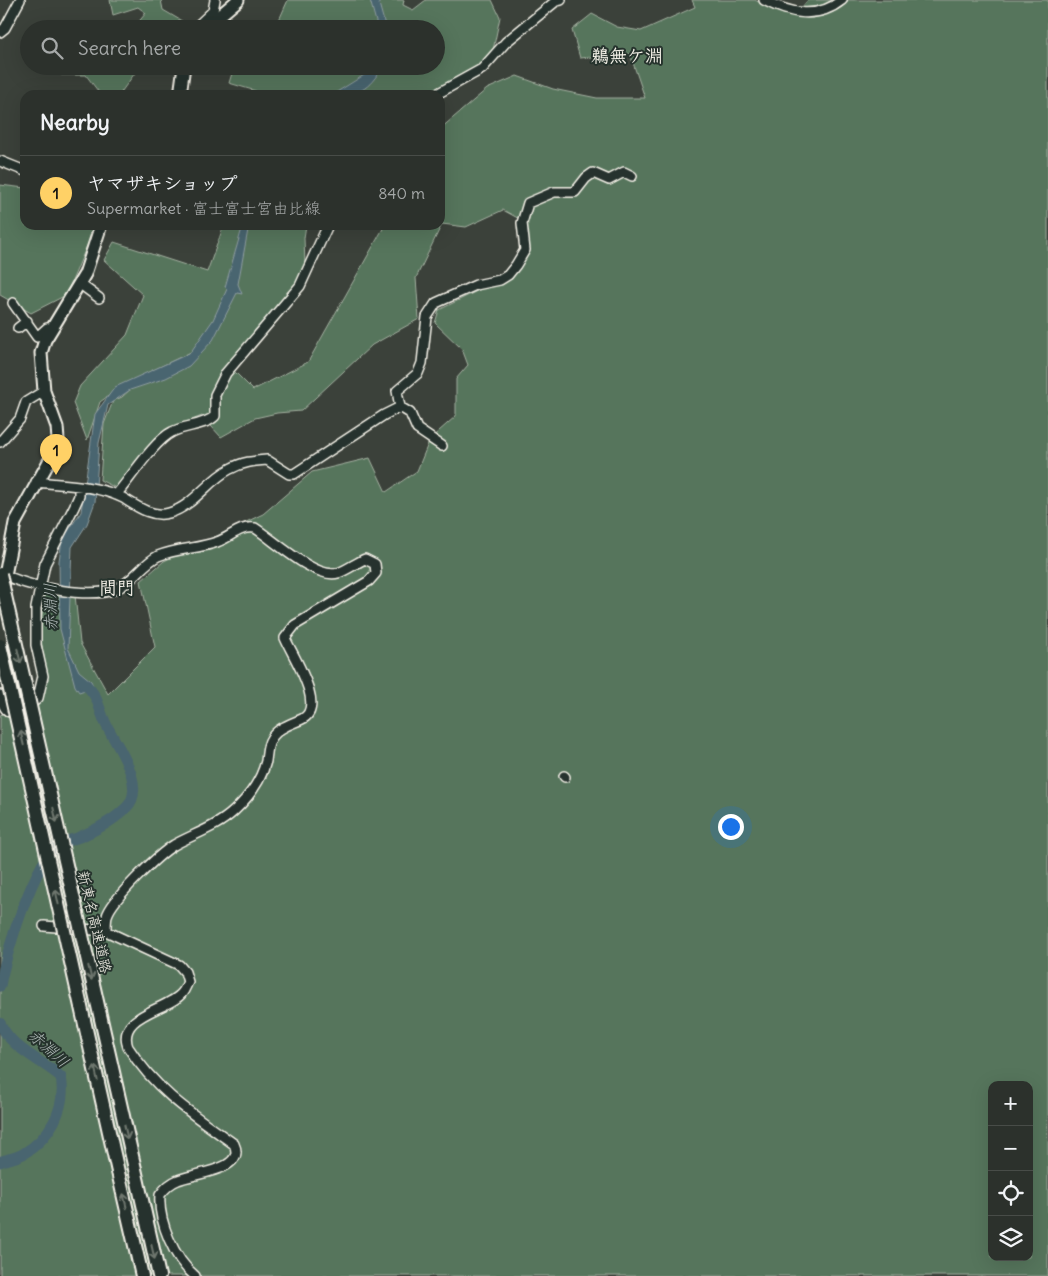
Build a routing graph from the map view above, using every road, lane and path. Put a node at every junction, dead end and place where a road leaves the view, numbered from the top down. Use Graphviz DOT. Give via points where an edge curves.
graph roads {
  1 [pos="20,0"];
  2 [pos="215,0"];
  3 [pos="238,0"];
  4 [pos="557,0"];
  5 [pos="764,0"];
  6 [pos="842,0"];
  7 [pos="218,17"];
  8 [pos="204,20"];
  9 [pos="214,20"];
  10 [pos="220,20"];
  11 [pos="0,32"];
  12 [pos="183,75"];
  13 [pos="181,90"];
  14 [pos="444,90"];
  15 [pos="0,161"];
  16 [pos="20,169"];
  17 [pos="632,176"];
  18 [pos="100,230"];
  19 [pos="326,230"];
  20 [pos="80,284"];
  21 [pos="99,298"];
  22 [pos="13,303"];
  23 [pos="27,321"];
  24 [pos="18,328"];
  25 [pos="52,329"];
  26 [pos="44,391"];
  27 [pos="400,407"];
  28 [pos="0,442"];
  29 [pos="442,446"];
  30 [pos="36,482"];
  31 [pos="81,487"];
  32 [pos="116,496"];
  33 [pos="2,574"];
  34 [pos="40,588"];
  35 [pos="0,597"];
  36 [pos="0,645"];
  37 [pos="0,695"];
  38 [pos="44,926"];
  39 [pos="106,931"];
  40 [pos="142,1276"];
  41 [pos="159,1276"];
  42 [pos="195,1276"];
  1 -- 11 [label="street"];
  2 -- 8 [label="street" via="214,11"];
  3 -- 7 [label="main road"];
  4 -- 14 [label="street" via="506,42 482,69"];
  5 -- 6 [label="street" via="782,10 798,13 823,10"];
  7 -- 9 [label="main road"];
  7 -- 10 [label="street"];
  12 -- 13 [label="main road"];
  15 -- 16 [label="street"];
  17 -- 27 [label="street" via="624,172 609,180 593,173 575,192 554,192 528,203 522,223 525,250 508,275 447,296 436,303 427,317 422,363 418,373 397,391"];
  18 -- 20 [label="main road"];
  19 -- 32 [label="street" via="300,286 226,373 215,395 215,416 170,433"];
  20 -- 21 [label="street"];
  20 -- 25 [label="main road"];
  22 -- 23 [label="street"];
  23 -- 24 [label="street"];
  23 -- 25 [label="street" via="37,337 47,328"];
  25 -- 26 [label="main road" via="41,353"];
  26 -- 28 [label="street" via="26,402 20,419"];
  26 -- 30 [label="main road" via="57,427 58,440"];
  27 -- 29 [label="street" via="410,413 417,429"];
  27 -- 32 [label="street" via="294,474 267,460 244,463 230,469 187,504 166,514 144,511"];
  30 -- 31 [label="street"];
  30 -- 33 [label="main road" via="15,523"];
  31 -- 32 [label="street"];
  31 -- 34 [label="street" via="45,564"];
  33 -- 34 [label="street"];
  33 -- 35 [label="main road"];
  33 -- 41 [label="highway, 新東名高速道路, one-way, bridge"];
  34 -- 37 [label="street" via="36,608 36,645 43,676 38,698 21,714 10,714 4,709"];
  34 -- 39 [label="street" via="100,592 116,588 156,557 218,542 246,527 255,528 325,574 337,574 365,559 375,564 376,573 369,581 288,631 285,638 301,668 312,709 306,717 281,728 270,739 266,763 256,787 223,820 172,846 133,881 107,914"];
  40 -- 36 [label="highway, 新東名高速道路, one-way, bridge"];
  38 -- 39 [label="street"];
  39 -- 42 [label="street" via="178,965 185,972 188,982 182,993 138,1018 125,1041 156,1085 237,1149 230,1163 220,1169 179,1179 167,1185 160,1195 161,1215 170,1239 186,1269"];
}
